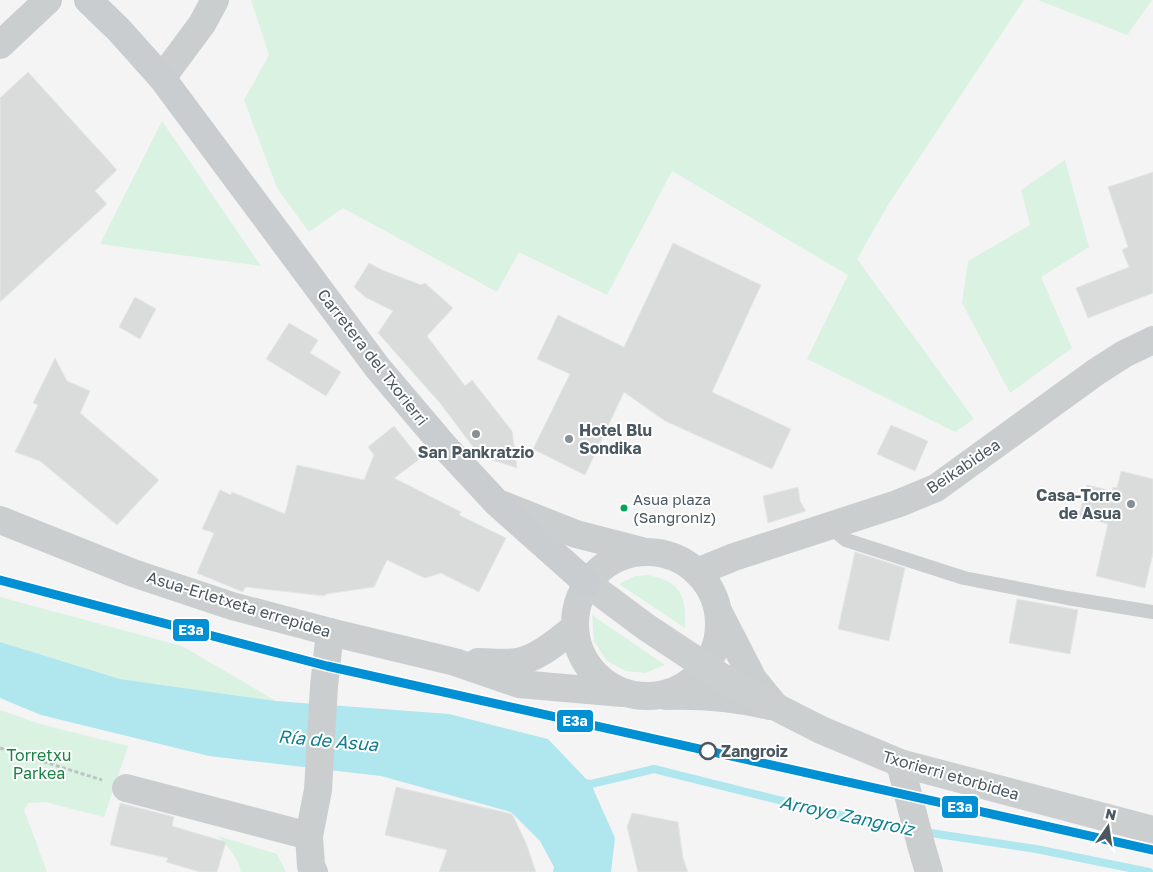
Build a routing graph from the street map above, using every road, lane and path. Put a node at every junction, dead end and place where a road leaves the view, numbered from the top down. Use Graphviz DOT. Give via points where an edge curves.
graph roads {
  1 [pos="48,0"];
  2 [pos="88,0"];
  3 [pos="215,0"];
  4 [pos="0,45"];
  5 [pos="162,78"];
  6 [pos="1153,340"];
  7 [pos="497,503"];
  8 [pos="0,520"];
  9 [pos="828,525"];
  10 [pos="646,552"];
  11 [pos="696,572"];
  12 [pos="587,583"];
  13 [pos="717,607"];
  14 [pos="1153,612"];
  15 [pos="574,628"];
  16 [pos="330,632"];
  17 [pos="455,662"];
  18 [pos="706,666"];
  19 [pos="622,693"];
  20 [pos="652,697"];
  21 [pos="776,708"];
  22 [pos="0,748"];
  23 [pos="900,763"];
  24 [pos="126,788"];
  25 [pos="1153,830"];
  26 [pos="309,836"];
  27 [pos="314,872"];
  28 [pos="929,872"];
  1 -- 4 [label="street"];
  2 -- 5 [label="main road, Carretera del Txorierri"];
  3 -- 5 [label="street" via="202,24"];
  5 -- 7 [label="main road, Carretera del Txorierri" via="378,367"];
  6 -- 9 [label="street, Beikabidea" via="1096,372 936,488 898,504"];
  7 -- 10 [label="street" via="576,534"];
  7 -- 12 [label="main road, Carretera del Txorierri"];
  8 -- 16 [label="street, Asua-Erletxeta errepidea" via="142,576 232,606"];
  9 -- 11 [label="street, Beikabidea"];
  9 -- 14 [label="lane" via="846,540 964,578"];
  10 -- 11 [label="street" via="664,554"];
  10 -- 12 [label="street" via="613,560"];
  11 -- 13 [label="street" via="709,588"];
  12 -- 15 [label="street" via="576,604"];
  12 -- 18 [label="street, Carretera del Txorierri"];
  13 -- 18 [label="street" via="719,628 715,648"];
  13 -- 21 [label="street" via="753,679"];
  15 -- 17 [label="street" via="552,646 518,662"];
  15 -- 19 [label="street" via="578,649 588,668"];
  16 -- 17 [label="street, Asua-Erletxeta errepidea"];
  16 -- 26 [label="street" via="318,790"];
  17 -- 19 [label="street" via="519,684"];
  18 -- 20 [label="street" via="694,679 673,692"];
  18 -- 21 [label="street, Txorierri etorbidea"];
  19 -- 20 [label="street"];
  20 -- 21 [label="street" via="694,695 744,700"];
  21 -- 23 [label="street, Txorierri etorbidea"];
  22 -- 24 [label="path"];
  23 -- 25 [label="street, Txorierri etorbidea"];
  23 -- 28 [label="street"];
  24 -- 26 [label="street"];
  26 -- 27 [label="street"];
}
